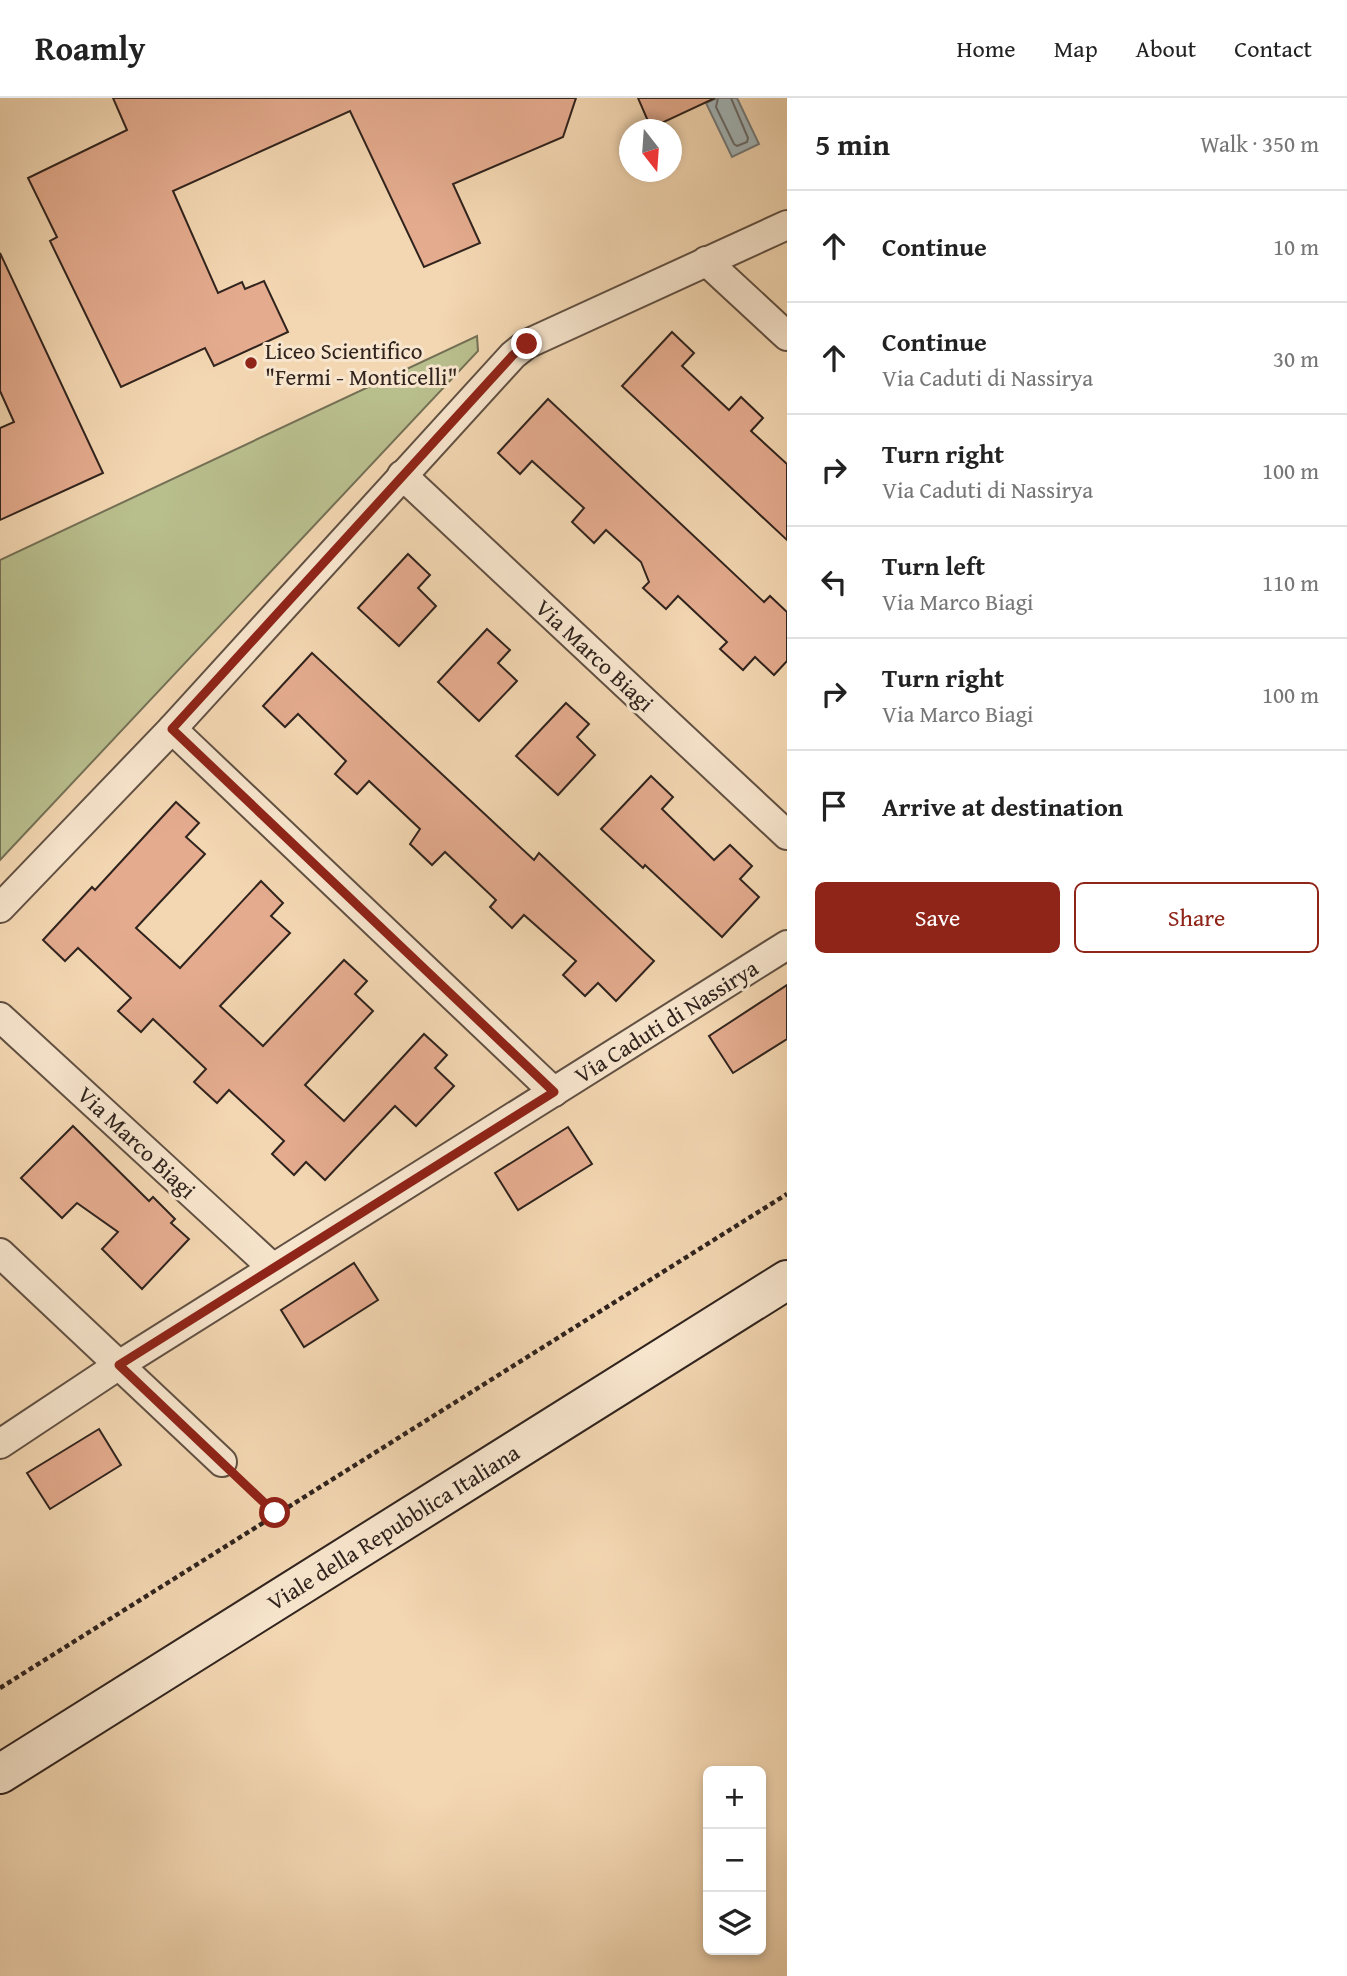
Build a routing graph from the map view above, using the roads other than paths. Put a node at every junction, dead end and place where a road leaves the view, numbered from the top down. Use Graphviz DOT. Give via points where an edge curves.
graph roads {
  1 [pos="787,225"];
  2 [pos="706,261"];
  3 [pos="787,336"];
  4 [pos="402,475"];
  5 [pos="172,729"];
  6 [pos="787,835"];
  7 [pos="0,908"];
  8 [pos="787,945"];
  9 [pos="0,1017"];
  10 [pos="554,1092"];
  11 [pos="0,1253"];
  12 [pos="273,1268"];
  13 [pos="787,1280"];
  14 [pos="119,1365"];
  15 [pos="0,1444"];
  16 [pos="222,1462"];
  17 [pos="0,1774"];
  1 -- 2 [label="street"];
  2 -- 3 [label="street"];
  2 -- 4 [label="street" via="527,344"];
  4 -- 5 [label="street"];
  4 -- 6 [label="street, Via Marco Biagi"];
  5 -- 7 [label="street"];
  5 -- 10 [label="street"];
  8 -- 10 [label="street, Via Caduti di Nassirya"];
  9 -- 12 [label="street, Via Marco Biagi"];
  10 -- 12 [label="street, Via Caduti di Nassirya"];
  11 -- 14 [label="street"];
  12 -- 14 [label="street, Via Caduti di Nassirya"];
  13 -- 17 [label="street, Viale della Repubblica Italiana"];
  14 -- 15 [label="street, Via Caduti di Nassirya"];
  14 -- 16 [label="street"];
}
